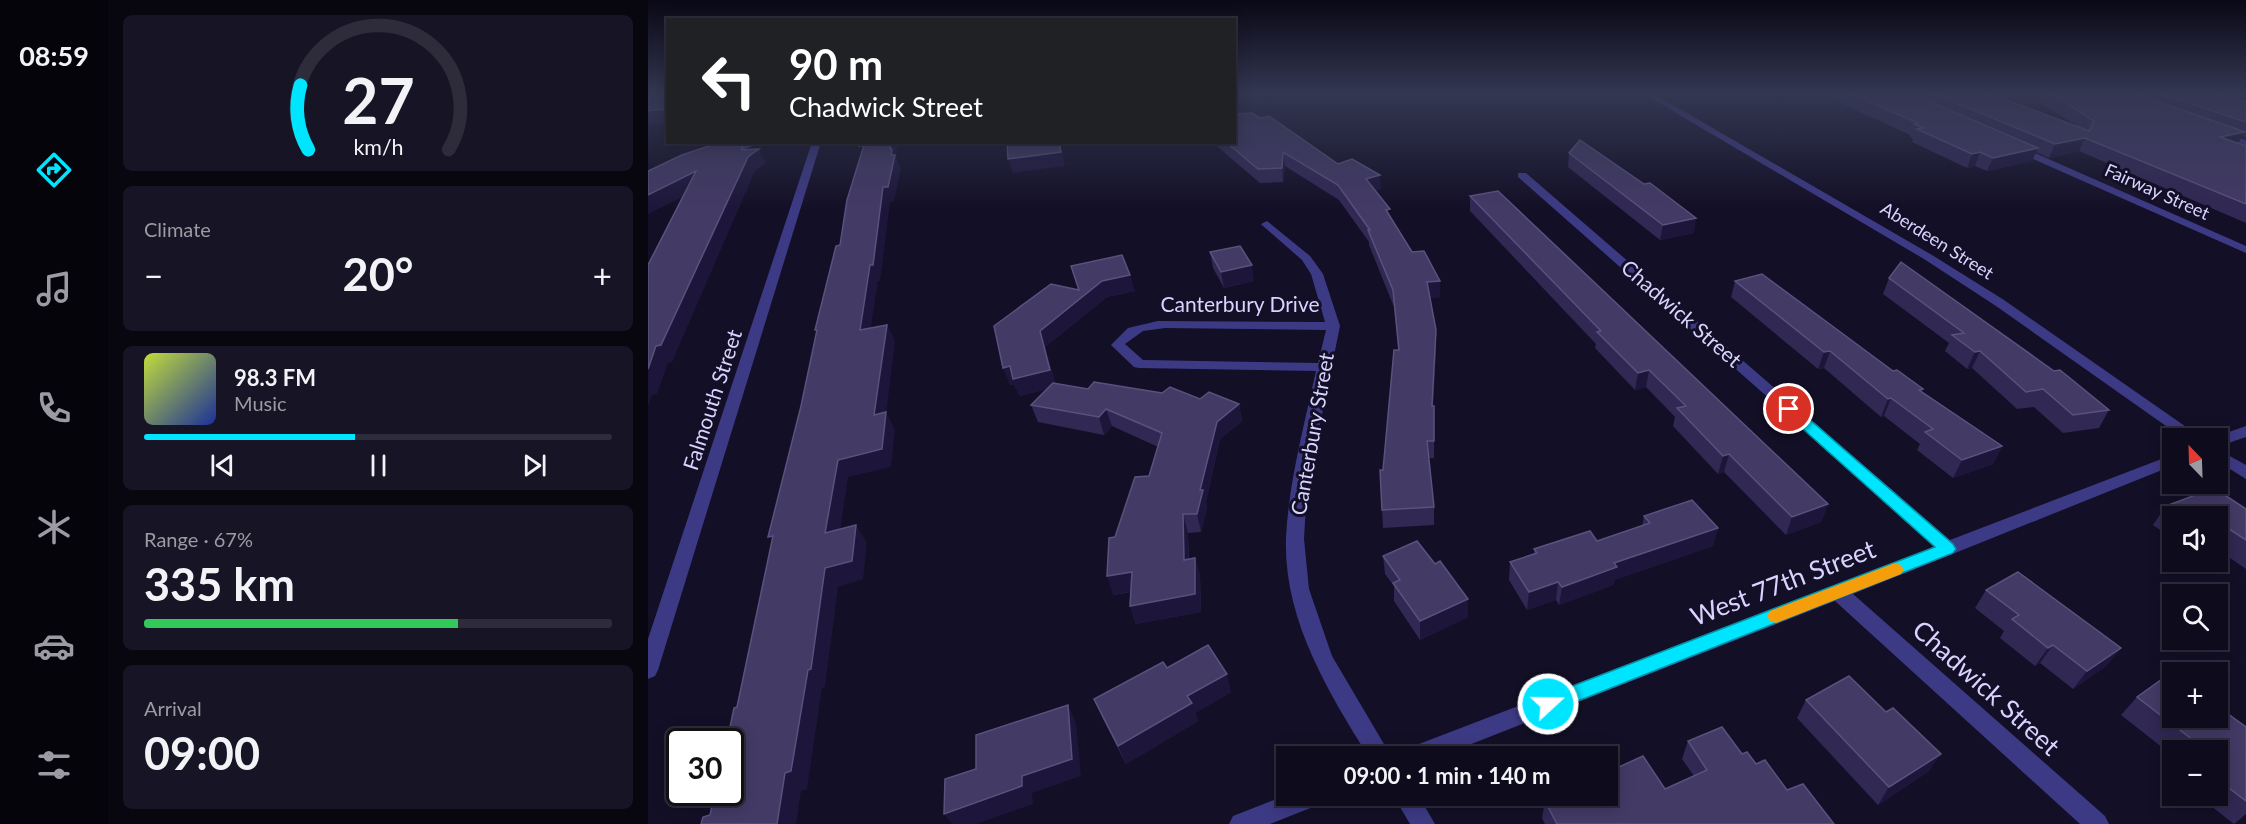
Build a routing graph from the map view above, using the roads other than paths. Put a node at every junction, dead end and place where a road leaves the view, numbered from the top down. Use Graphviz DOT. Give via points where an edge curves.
graph roads {
  1 [pos="1714,132"];
  2 [pos="2216,132"];
  3 [pos="2246,143"];
  4 [pos="753,144"];
  5 [pos="816,144"];
  6 [pos="2007,144"];
  7 [pos="717,157"];
  8 [pos="1522,175"];
  9 [pos="1267,224"];
  10 [pos="2246,250"];
  11 [pos="1334,326"];
  12 [pos="1325,367"];
  13 [pos="2180,428"];
  14 [pos="2246,431"];
  15 [pos="2228,438"];
  16 [pos="2228,461"];
  17 [pos="2162,464"];
  18 [pos="2246,473"];
  19 [pos="1948,549"];
  20 [pos="1838,592"];
  21 [pos="648,670"];
  22 [pos="1374,746"];
  23 [pos="1440,746"];
  24 [pos="1287,806"];
  25 [pos="1412,806"];
  26 [pos="1241,824"];
  27 [pos="1423,824"];
  28 [pos="2097,824"];
  1 -- 13 [label="street, Aberdeen Street" via="1929,257"];
  2 -- 3 [label="street"];
  4 -- 7 [label="street"];
  5 -- 21 [label="street, Falmouth Street"];
  6 -- 10 [label="street, Fairway Street"];
  8 -- 19 [label="street, Chadwick Street"];
  9 -- 11 [label="street, Canterbury Street" via="1306,258 1317,274"];
  11 -- 12 [label="street, Canterbury Street"];
  11 -- 12 [label="street, Canterbury Drive" via="1144,326 1124,335 1118,345 1139,364"];
  12 -- 22 [label="street, Canterbury Street" via="1299,488 1295,539 1300,589 1322,658"];
  14 -- 15 [label="street"];
  16 -- 18 [label="street"];
  17 -- 19 [label="street, West 77th Street"];
  19 -- 20 [label="street, West 77th Street"];
  20 -- 23 [label="street, West 77th Street"];
  20 -- 28 [label="street, Chadwick Street"];
  24 -- 26 [label="street"];
  25 -- 27 [label="street"];
}
